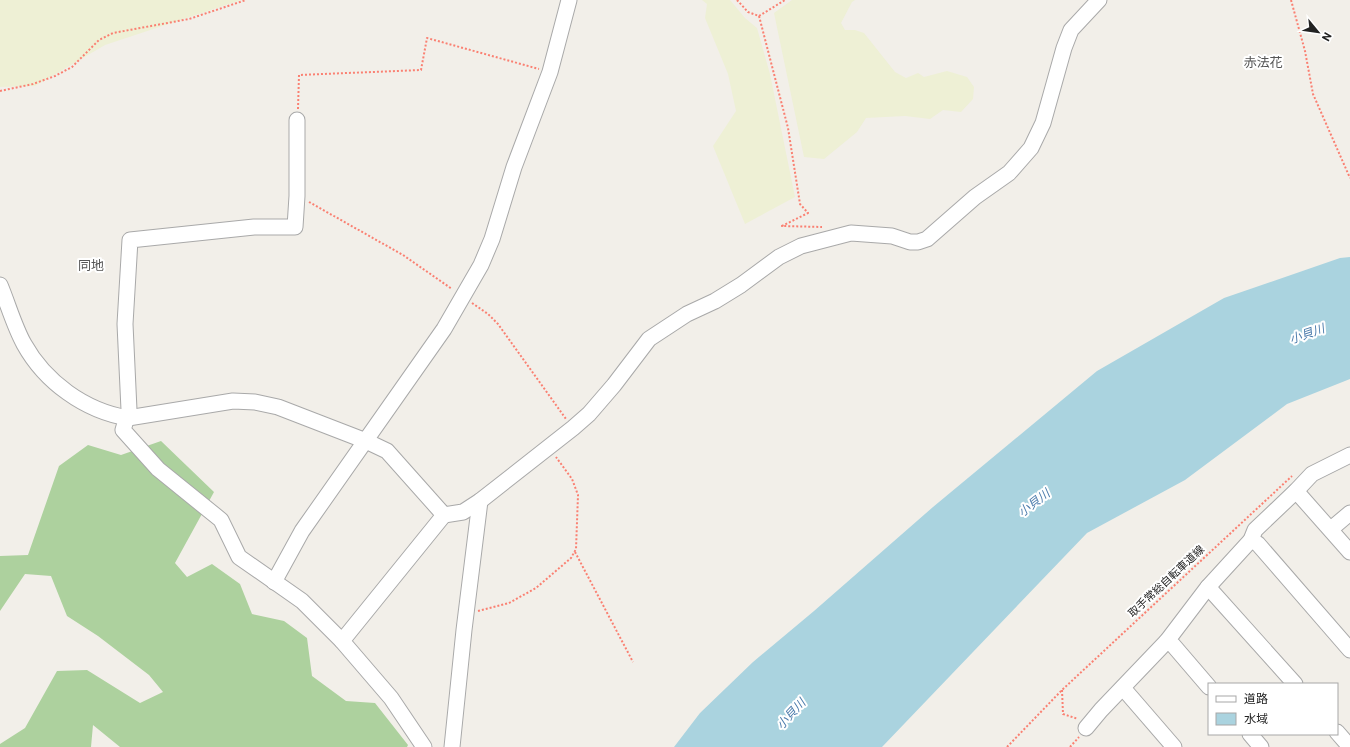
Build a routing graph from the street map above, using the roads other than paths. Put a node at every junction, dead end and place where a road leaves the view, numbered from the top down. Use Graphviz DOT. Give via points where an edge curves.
graph roads {
  1 [pos="569,0"];
  2 [pos="1099,0"];
  3 [pos="297,120"];
  4 [pos="0,285"];
  5 [pos="128,418"];
  6 [pos="366,441"];
  7 [pos="1350,455"];
  8 [pos="1296,491"];
  9 [pos="480,501"];
  10 [pos="1350,513"];
  11 [pos="444,515"];
  12 [pos="1331,529"];
  13 [pos="1251,540"];
  14 [pos="1350,552"];
  15 [pos="274,582"];
  16 [pos="1208,587"];
  17 [pos="342,641"];
  18 [pos="1167,641"];
  19 [pos="1350,650"];
  20 [pos="1294,683"];
  21 [pos="1208,686"];
  22 [pos="1123,688"];
  23 [pos="1086,728"];
  24 [pos="1338,733"];
  25 [pos="1251,735"];
  26 [pos="424,747"];
  27 [pos="452,747"];
  28 [pos="1174,747"];
  29 [pos="1261,747"];
  30 [pos="1350,747"];
  1 -- 6 [label="street" via="550,72 514,167 481,266 444,329"];
  2 -- 9 [label="street" via="1071,30 1038,135 1024,157 1009,173 974,197 927,239 910,242 892,236 850,233 801,246 779,257 715,301 687,314 650,339 589,414"];
  3 -- 5 [label="street" via="298,196 295,227 254,227 130,240 126,324"];
  4 -- 5 [label="street" via="24,344 46,375 78,400 97,410"];
  5 -- 6 [label="street" via="232,401 255,402 278,407"];
  5 -- 15 [label="street" via="123,430 158,469 221,520 239,557"];
  6 -- 11 [label="street" via="387,451"];
  6 -- 15 [label="street" via="302,531"];
  7 -- 8 [label="street" via="1312,474"];
  8 -- 12 [label="street"];
  8 -- 13 [label="street" via="1255,530"];
  9 -- 11 [label="street" via="463,512"];
  9 -- 27 [label="street"];
  10 -- 12 [label="street"];
  11 -- 17 [label="street"];
  12 -- 14 [label="street"];
  13 -- 16 [label="street"];
  13 -- 19 [label="street" via="1258,544"];
  15 -- 17 [label="street" via="302,601"];
  16 -- 18 [label="street"];
  16 -- 20 [label="street"];
  17 -- 26 [label="street" via="391,698"];
  18 -- 21 [label="street"];
  18 -- 22 [label="street"];
  22 -- 23 [label="street"];
  22 -- 28 [label="street"];
  24 -- 30 [label="street"];
  25 -- 29 [label="street"];
}
